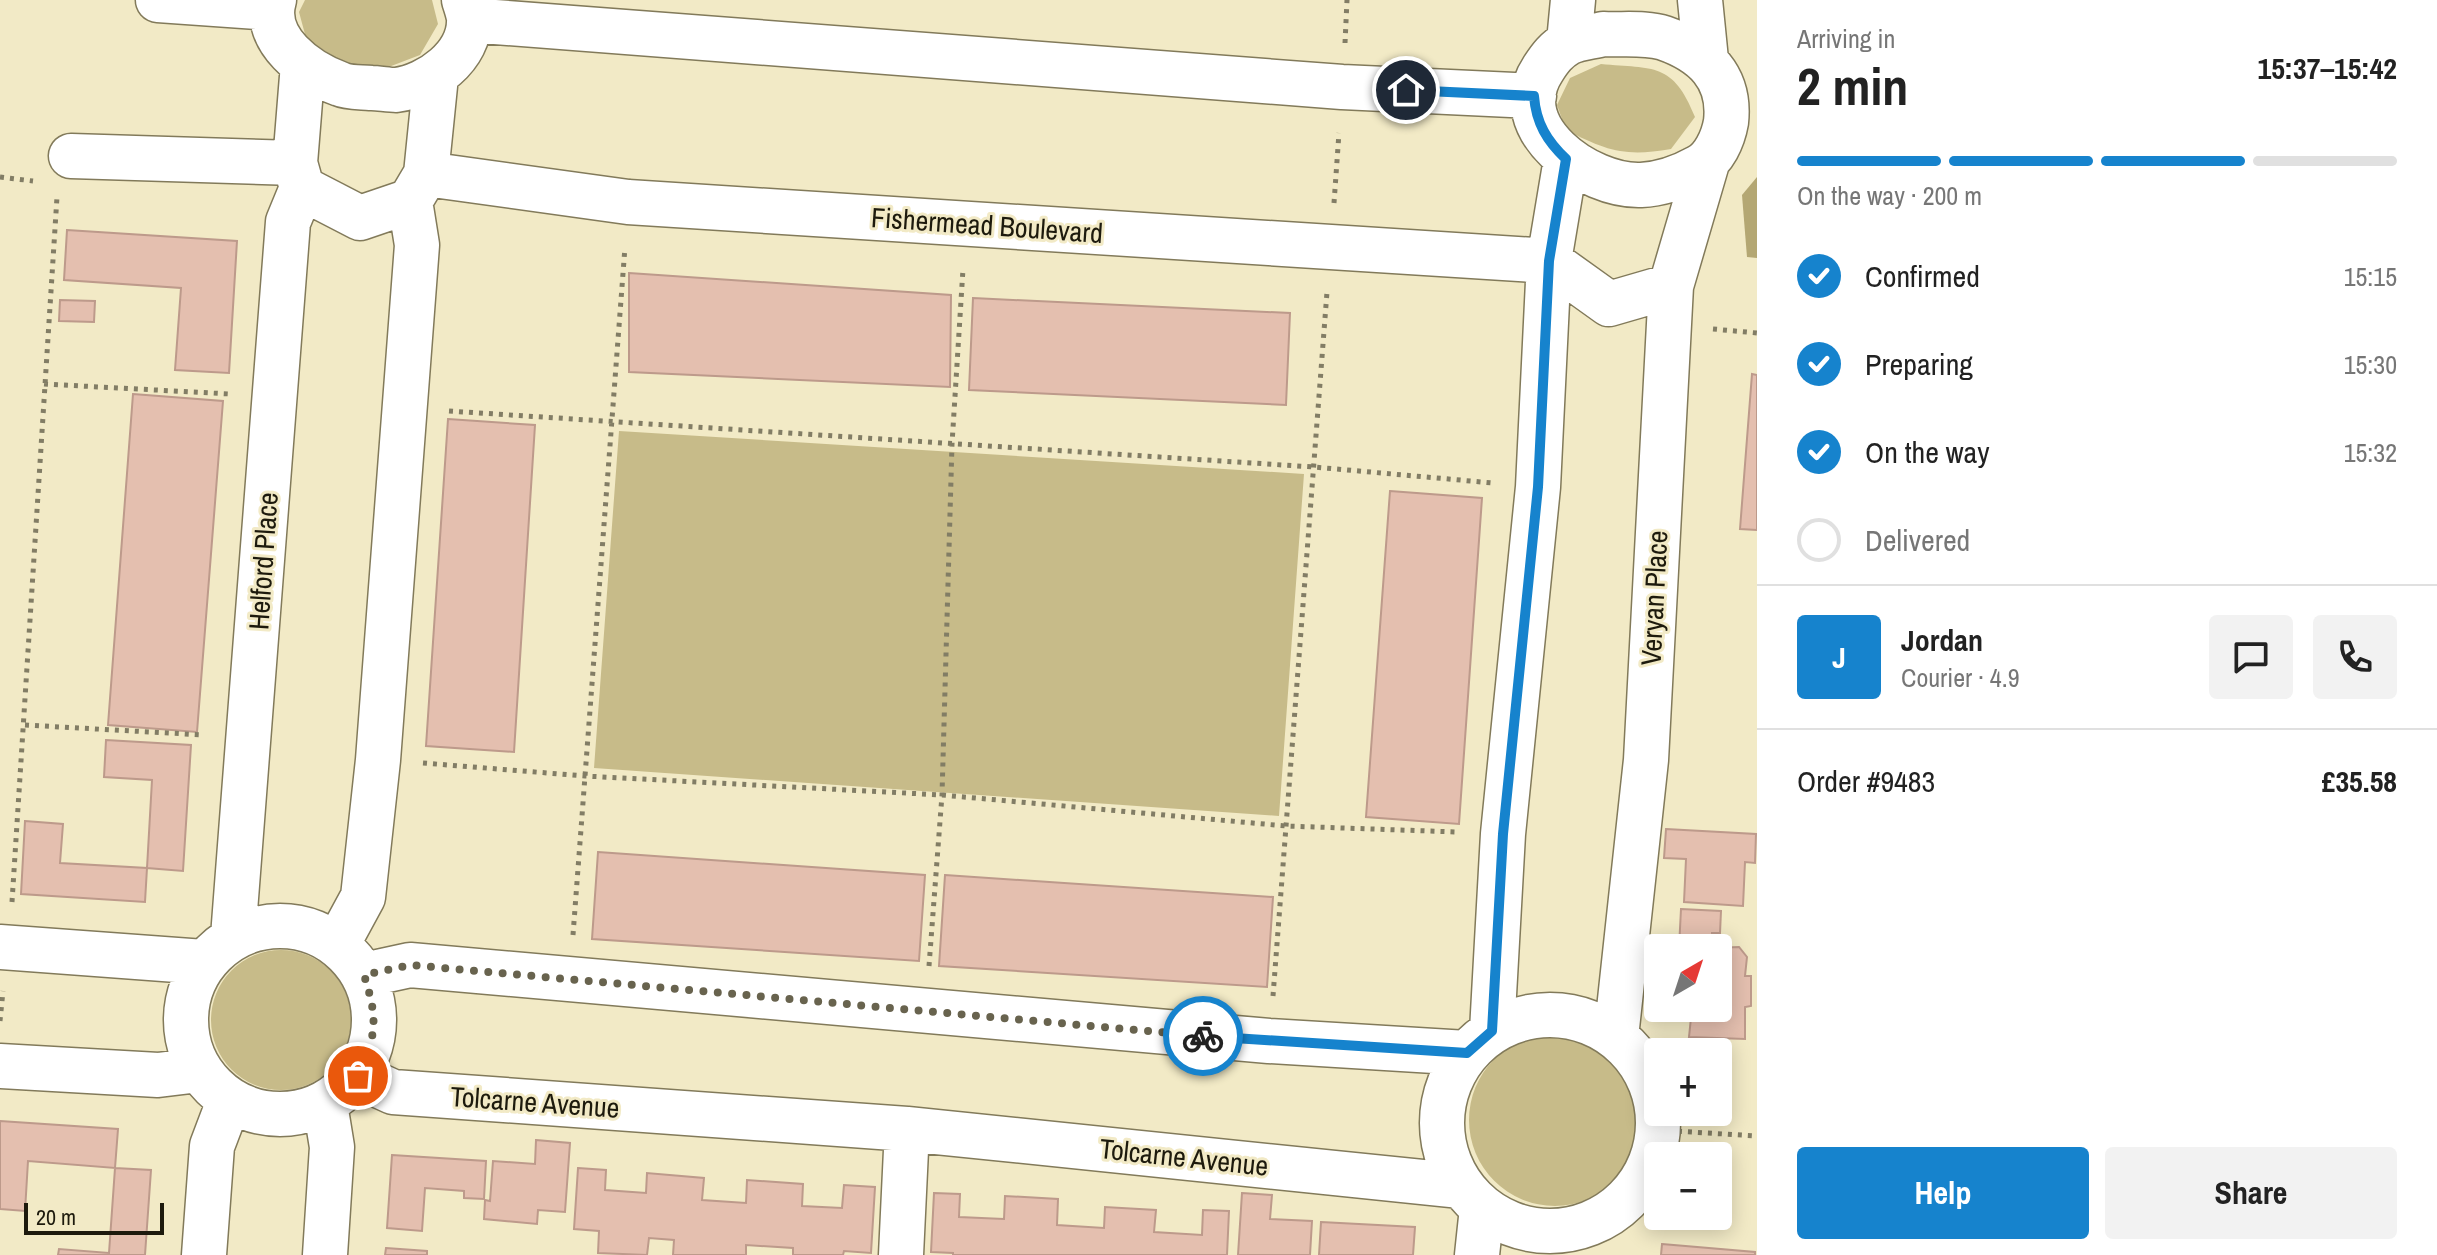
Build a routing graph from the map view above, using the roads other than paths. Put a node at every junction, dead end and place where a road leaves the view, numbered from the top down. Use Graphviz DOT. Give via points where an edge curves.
graph roads {
  1 [pos="158,0"];
  2 [pos="1700,0"];
  3 [pos="273,4"];
  4 [pos="467,10"];
  5 [pos="1571,21"];
  6 [pos="1706,60"];
  7 [pos="303,64"];
  8 [pos="436,76"];
  9 [pos="1534,96"];
  10 [pos="1742,107"];
  11 [pos="1566,159"];
  12 [pos="1707,163"];
  13 [pos="65,170"];
  14 [pos="298,175"];
  15 [pos="418,187"];
  16 [pos="1549,261"];
  17 [pos="1671,286"];
  18 [pos="4,948"];
  19 [pos="219,950"];
  20 [pos="350,960"];
  21 [pos="1616,1037"];
  22 [pos="1479,1042"];
  23 [pos="0,1066"];
  24 [pos="199,1070"];
  25 [pos="358,1076"];
  26 [pos="229,1101"];
  27 [pos="325,1104"];
  28 [pos="907,1129"];
  29 [pos="1472,1197"];
  30 [pos="1601,1236"];
  31 [pos="204,1255"];
  32 [pos="325,1255"];
  33 [pos="901,1255"];
  34 [pos="1477,1255"];
  1 -- 3 [label="street"];
  2 -- 6 [label="street"];
  3 -- 7 [label="street" via="276,34"];
  4 -- 8 [label="street" via="462,45"];
  4 -- 9 [label="street" via="1342,87"];
  5 -- 6 [label="street" via="1603,34 1662,37"];
  5 -- 9 [label="street" via="1538,76"];
  6 -- 10 [label="street"];
  7 -- 8 [label="street" via="342,85 396,90"];
  7 -- 14 [label="street, Helford Place"];
  8 -- 15 [label="street"];
  9 -- 11 [label="street" via="1535,113 1549,142"];
  10 -- 12 [label="street"];
  11 -- 12 [label="street" via="1592,175 1639,185 1679,178"];
  11 -- 16 [label="street"];
  12 -- 17 [label="street, Veryan Place"];
  13 -- 14 [label="street"];
  14 -- 15 [label="street" via="360,218"];
  14 -- 19 [label="street, Helford Place" via="288,222 249,738"];
  15 -- 16 [label="street, Fishermead Boulevard"];
  15 -- 20 [label="street" via="378,760 363,897"];
  16 -- 17 [label="street" via="1609,304"];
  16 -- 22 [label="street" via="1538,487"];
  17 -- 21 [label="street, Veryan Place" via="1646,760"];
  18 -- 19 [label="street"];
  19 -- 20 [label="street" via="259,927 287,925 313,932"];
  19 -- 24 [label="street, Helford Place" via="190,987 184,1015 187,1044"];
  20 -- 22 [label="street" via="1269,1041"];
  20 -- 25 [label="street, Helford Place" via="375,1009 373,1044"];
  21 -- 22 [label="street" via="1589,1022 1529,1016"];
  21 -- 30 [label="street" via="1643,1069 1655,1099 1658,1130 1652,1159"];
  22 -- 29 [label="street" via="1448,1084 1441,1118 1446,1154"];
  23 -- 24 [label="street" via="158,1075"];
  24 -- 26 [label="street, Helford Place"];
  25 -- 27 [label="street, Helford Place"];
  25 -- 28 [label="street, Tolcarne Avenue" via="393,1092"];
  26 -- 27 [label="street, Helford Place" via="260,1114 294,1115"];
  26 -- 31 [label="street" via="212,1146"];
  27 -- 32 [label="street" via="332,1147"];
  28 -- 29 [label="street, Tolcarne Avenue"];
  28 -- 33 [label="street"];
  29 -- 30 [label="street" via="1510,1224"];
  29 -- 34 [label="street"];
}
